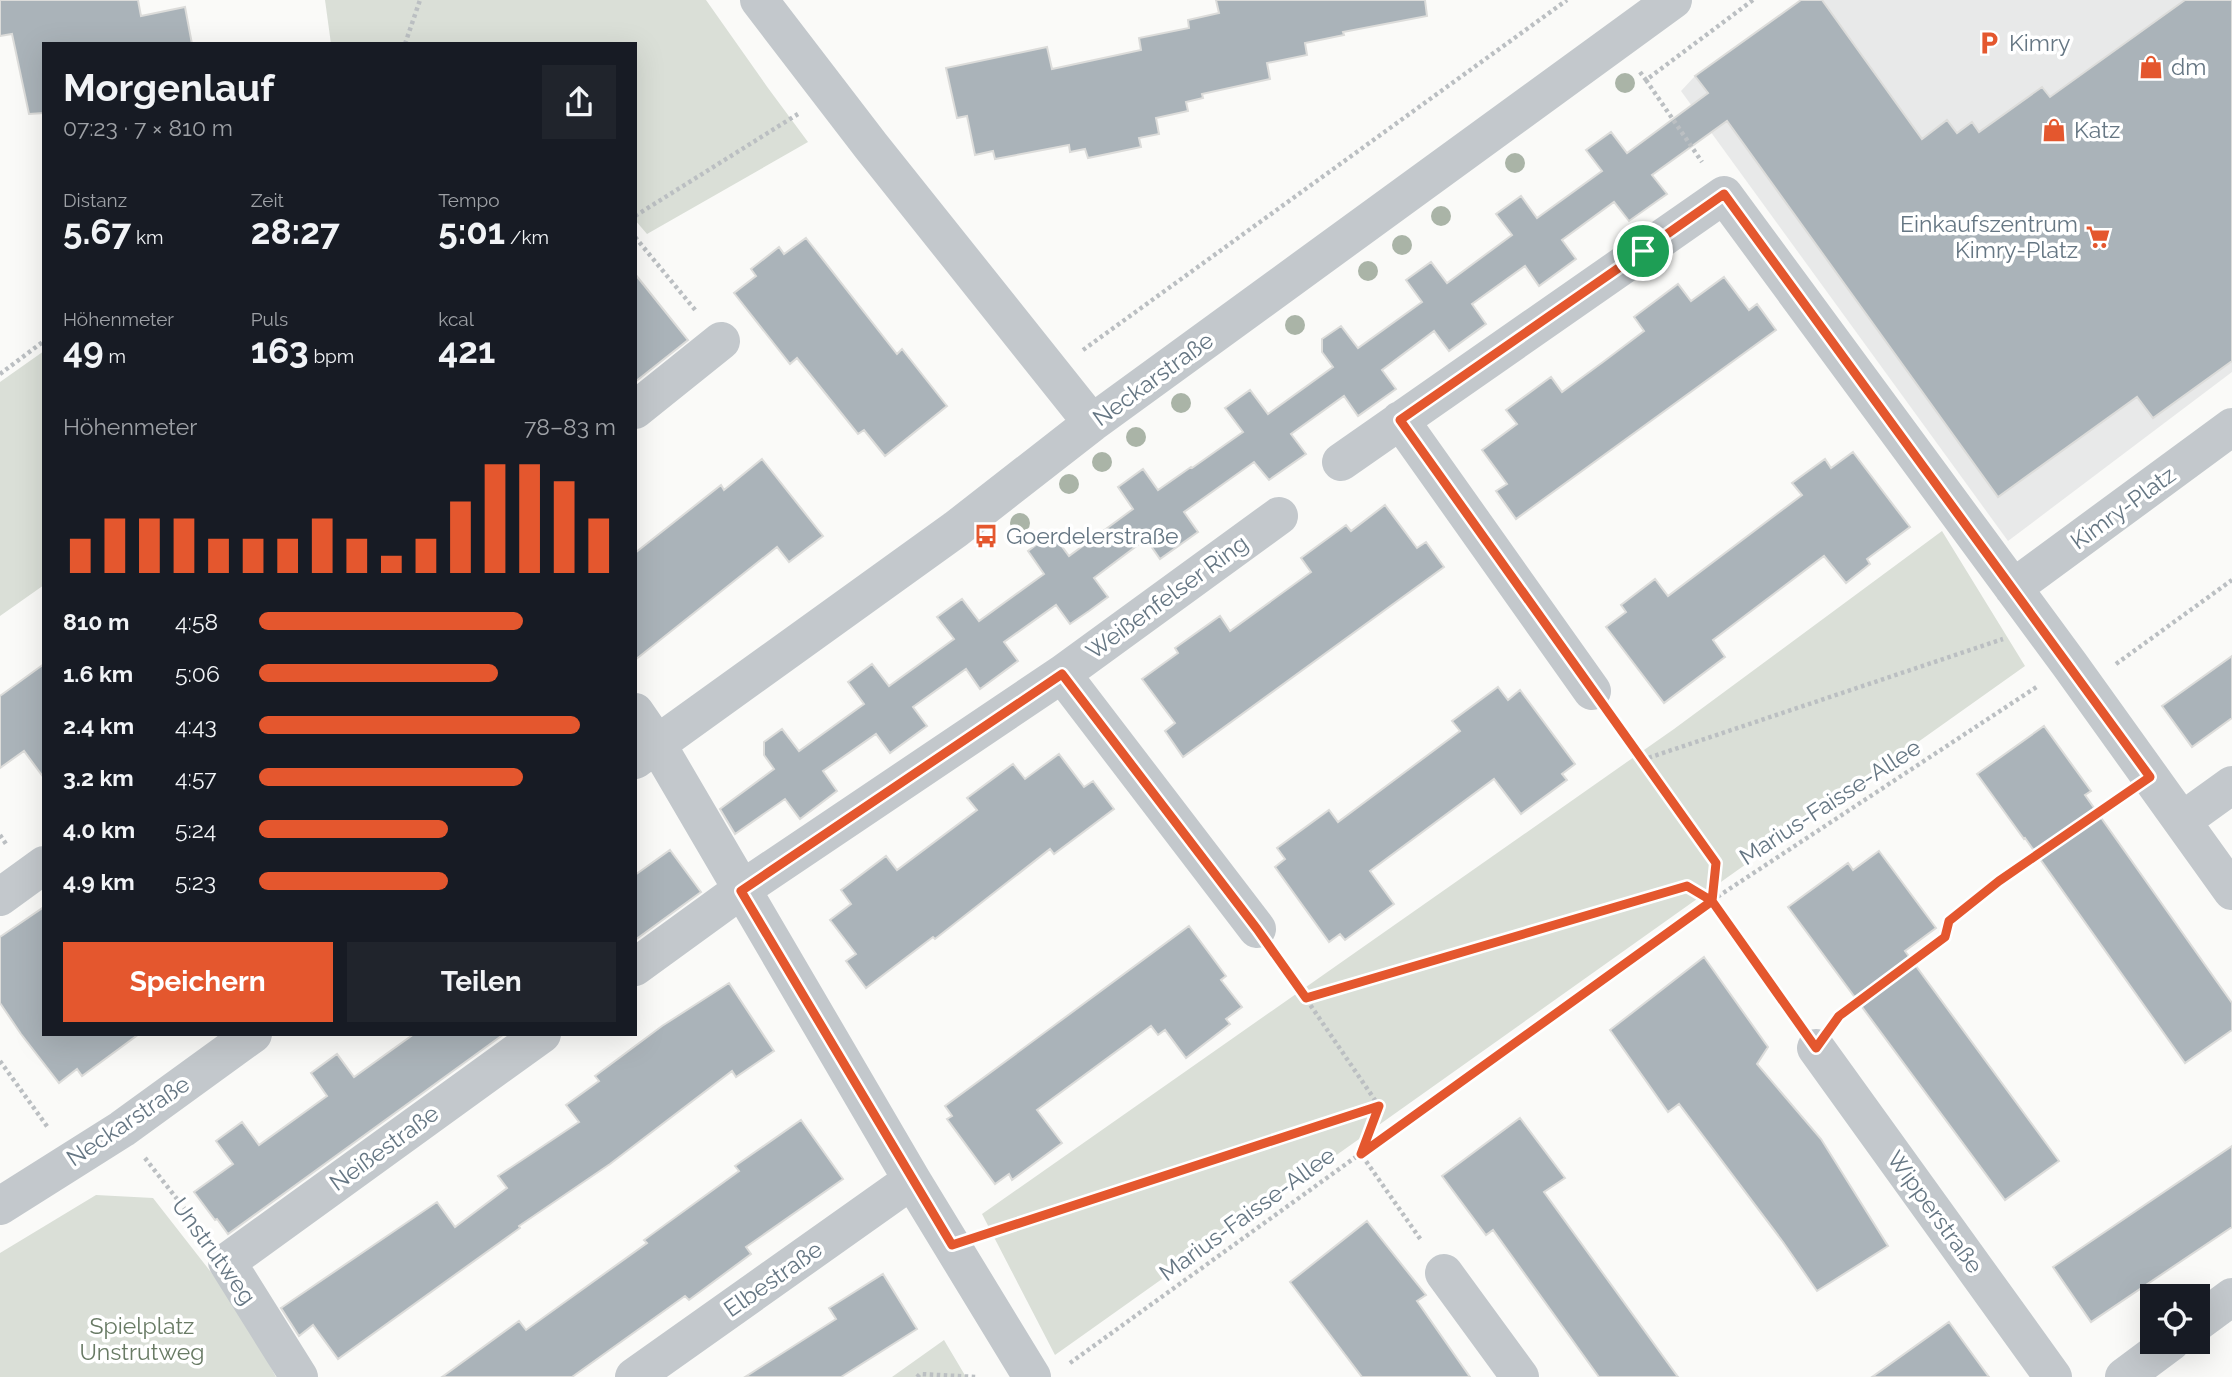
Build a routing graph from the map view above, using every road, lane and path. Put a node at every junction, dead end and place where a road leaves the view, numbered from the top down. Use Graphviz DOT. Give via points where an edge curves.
graph roads {
  1 [pos="420,0"];
  2 [pos="759,0"];
  3 [pos="1567,0"];
  4 [pos="1674,0"];
  5 [pos="406,42"];
  6 [pos="1646,80"];
  7 [pos="831,93"];
  8 [pos="1724,194"];
  9 [pos="637,215"];
  10 [pos="637,239"];
  11 [pos="721,341"];
  12 [pos="42,342"];
  13 [pos="1052,372"];
  14 [pos="0,374"];
  15 [pos="637,408"];
  16 [pos="1400,420"];
  17 [pos="1092,423"];
  18 [pos="2232,427"];
  19 [pos="1341,462"];
  20 [pos="1279,516"];
  21 [pos="2232,580"];
  22 [pos="2013,588"];
  23 [pos="2039,623"];
  24 [pos="2070,665"];
  25 [pos="1062,674"];
  26 [pos="1592,691"];
  27 [pos="637,719"];
  28 [pos="646,752"];
  29 [pos="1642,760"];
  30 [pos="2150,777"];
  31 [pos="2232,785"];
  32 [pos="2182,821"];
  33 [pos="42,866"];
  34 [pos="741,891"];
  35 [pos="2232,891"];
  36 [pos="0,897"];
  37 [pos="1712,901"];
  38 [pos="1257,929"];
  39 [pos="637,966"];
  40 [pos="1306,998"];
  41 [pos="250,1036"];
  42 [pos="539,1036"];
  43 [pos="1816,1048"];
  44 [pos="0,1061"];
  45 [pos="1379,1106"];
  46 [pos="122,1129"];
  47 [pos="1361,1154"];
  48 [pos="71,1160"];
  49 [pos="912,1180"];
  50 [pos="0,1206"];
  51 [pos="952,1245"];
  52 [pos="227,1262"];
  53 [pos="1444,1272"];
  54 [pos="2232,1297"];
  55 [pos="2210,1313"];
  56 [pos="2155,1354"];
  57 [pos="1046,1373"];
  58 [pos="299,1377"];
  59 [pos="634,1377"];
  60 [pos="918,1377"];
  61 [pos="976,1377"];
  62 [pos="1520,1377"];
  63 [pos="2053,1377"];
  64 [pos="2124,1377"];
  1 -- 5 [label="path"];
  2 -- 7 [label="street"];
  3 -- 13 [label="path"];
  4 -- 17 [label="street, Neckarstraße"];
  6 -- 8 [label="path"];
  7 -- 9 [label="path"];
  7 -- 13 [label="street"];
  8 -- 16 [label="street"];
  8 -- 22 [label="street"];
  10 -- 11 [label="path"];
  11 -- 15 [label="street"];
  12 -- 14 [label="path"];
  13 -- 17 [label="street"];
  16 -- 19 [label="street"];
  16 -- 26 [label="street"];
  17 -- 28 [label="street, Neckarstraße" via="956,529"];
  18 -- 22 [label="street, Kimry-Platz"];
  20 -- 25 [label="street, Weißenfelser Ring"];
  21 -- 24 [label="path" via="2113,666"];
  22 -- 23 [label="street"];
  23 -- 24 [label="street"];
  23 -- 29 [label="path"];
  24 -- 30 [label="street"];
  24 -- 37 [label="path, Marius-Faisse-Allee"];
  25 -- 34 [label="street, Weißenfelser Ring"];
  25 -- 38 [label="street"];
  26 -- 29 [label="path"];
  27 -- 28 [label="street"];
  28 -- 34 [label="street"];
  29 -- 37 [label="path" via="1716,863"];
  30 -- 32 [label="street"];
  30 -- 43 [label="path" via="1949,921 1945,937 1839,1016"];
  31 -- 32 [label="street"];
  32 -- 35 [label="street"];
  33 -- 36 [label="street"];
  34 -- 39 [label="street"];
  34 -- 49 [label="street"];
  37 -- 40 [label="path" via="1687,886"];
  37 -- 43 [label="path"];
  37 -- 47 [label="path, Marius-Faisse-Allee"];
  38 -- 40 [label="path"];
  40 -- 45 [label="path"];
  41 -- 46 [label="street, Neckarstraße"];
  42 -- 52 [label="street, Neißestraße"];
  43 -- 63 [label="street, Wipperstraße"];
  44 -- 48 [label="path"];
  45 -- 47 [label="path"];
  45 -- 51 [label="path"];
  46 -- 48 [label="street, Neckarstraße"];
  46 -- 52 [label="path, Unstrutweg"];
  47 -- 53 [label="path"];
  47 -- 57 [label="path, Marius-Faisse-Allee"];
  48 -- 50 [label="street, Neckarstraße"];
  49 -- 51 [label="street"];
  49 -- 59 [label="street, Elbestraße"];
  51 -- 57 [label="street"];
  52 -- 58 [label="street, Unstrutweg"];
  53 -- 62 [label="street"];
  54 -- 55 [label="street"];
  56 -- 64 [label="street"];
  60 -- 61 [label="path"];
}
